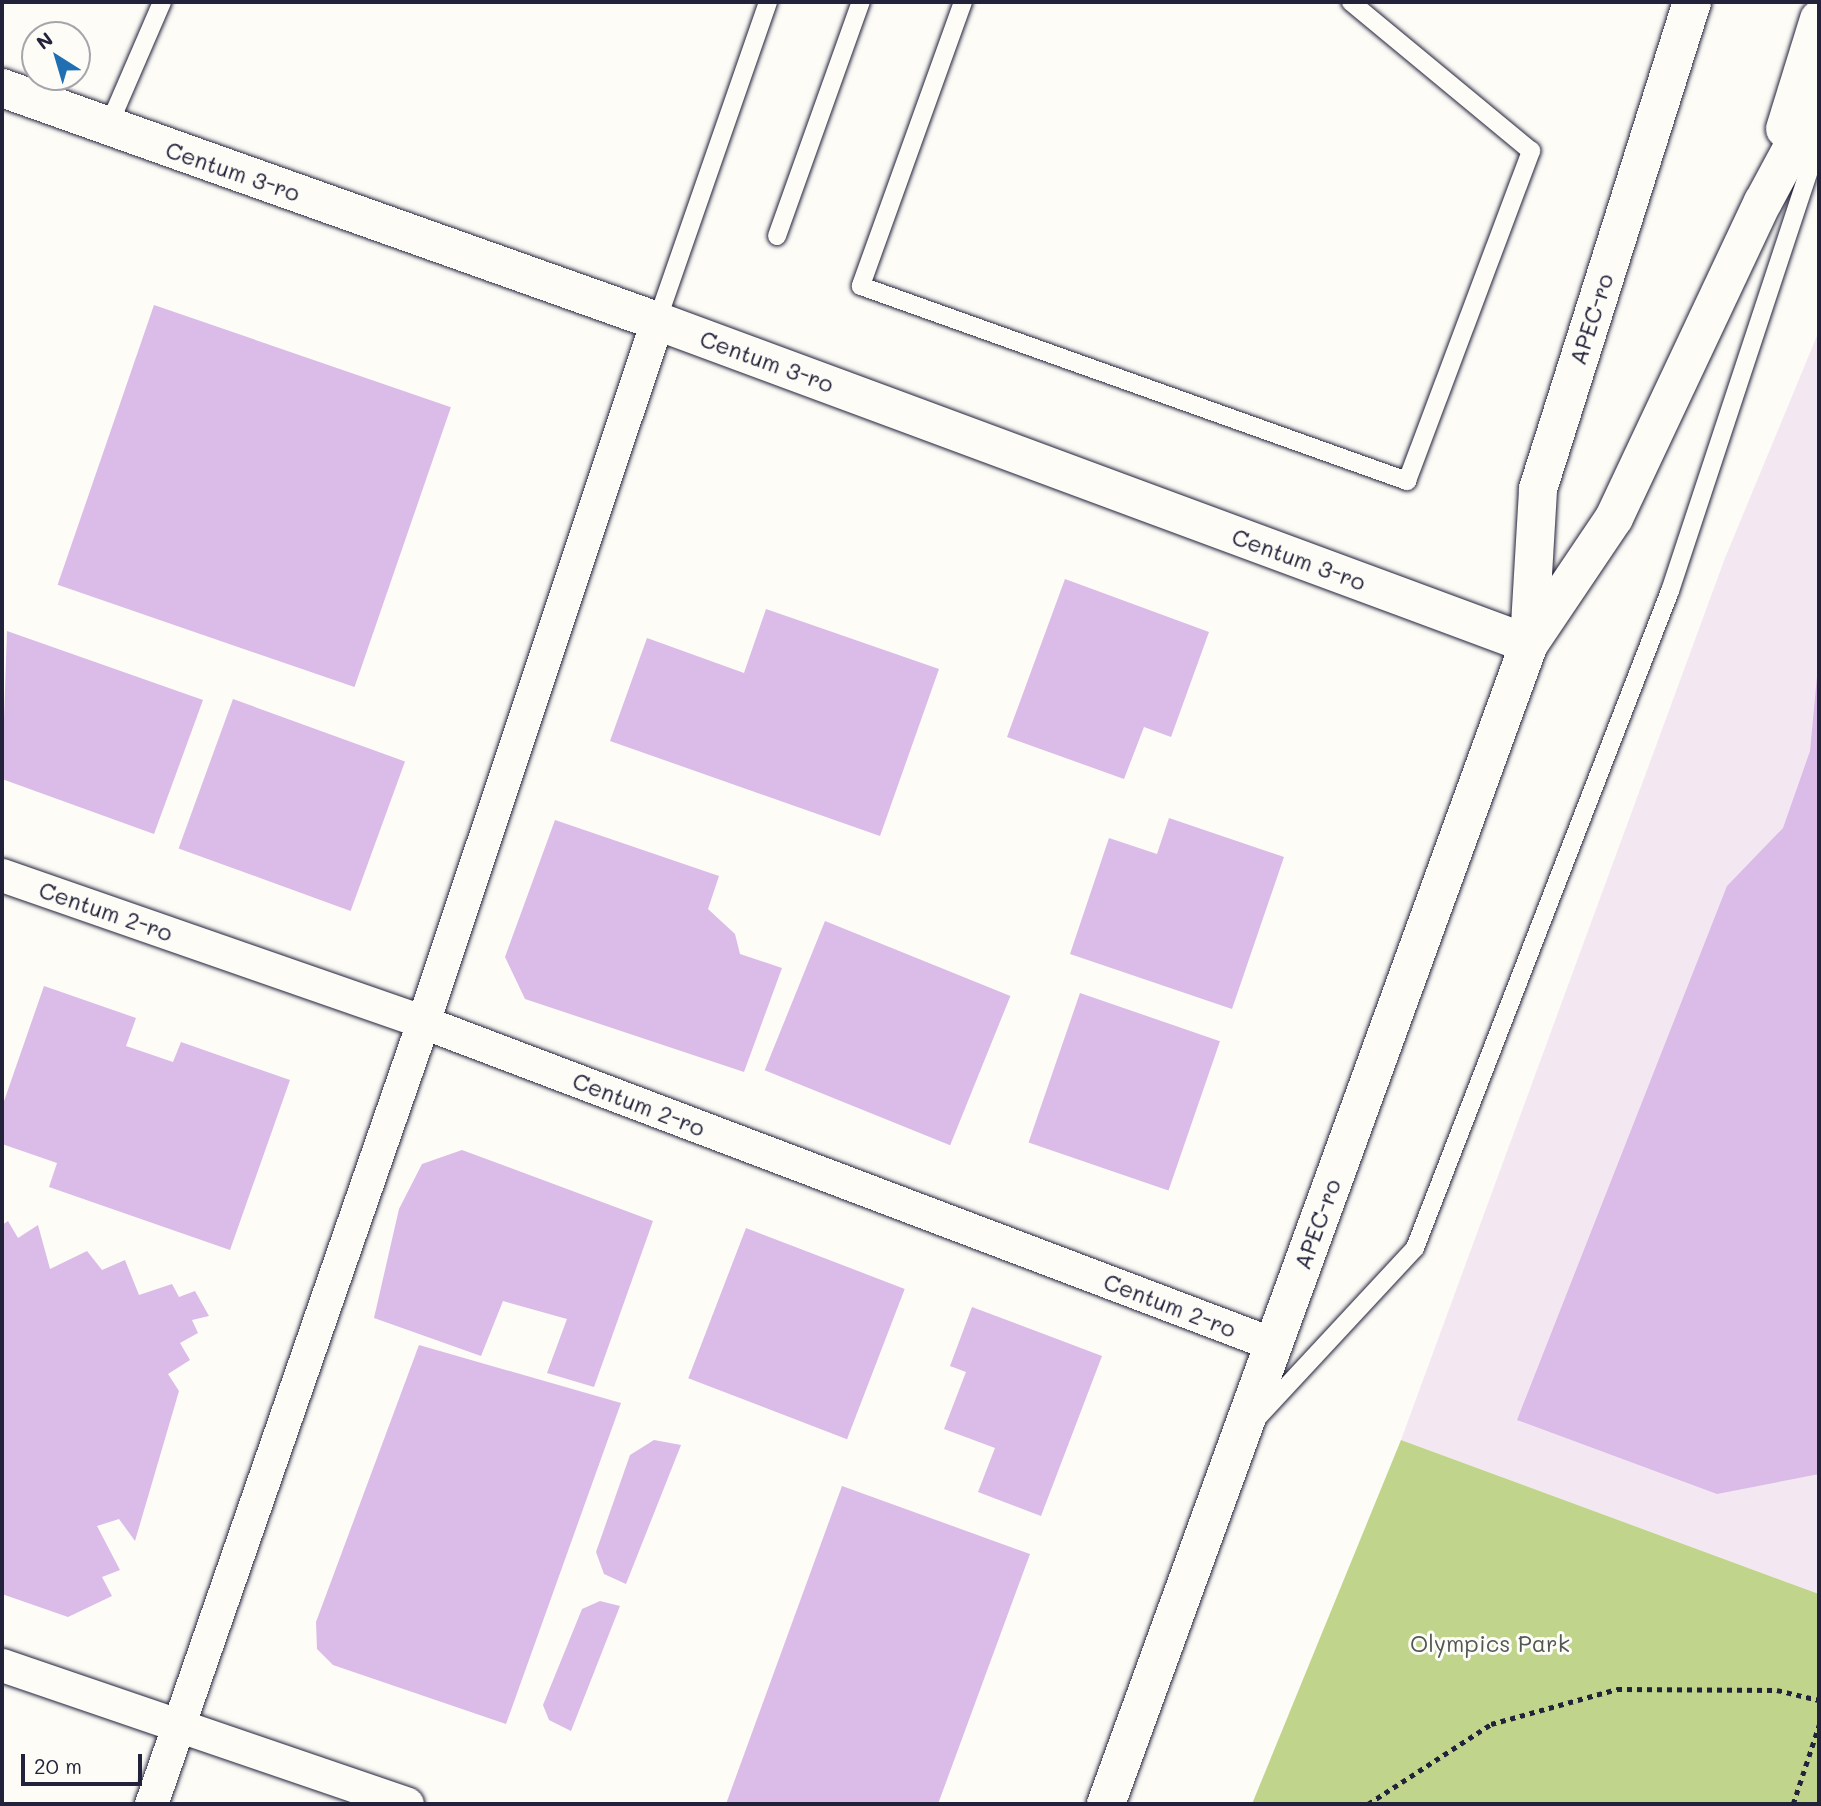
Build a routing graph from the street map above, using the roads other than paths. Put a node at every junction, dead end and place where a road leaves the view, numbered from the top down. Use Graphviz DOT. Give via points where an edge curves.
graph roads {
  1 [pos="162,2"];
  2 [pos="768,2"];
  3 [pos="860,2"];
  4 [pos="963,2"];
  5 [pos="1351,2"];
  6 [pos="1692,2"];
  7 [pos="1819,19"];
  8 [pos="2,88"];
  9 [pos="1819,99"];
  10 [pos="108,127"];
  11 [pos="1819,140"];
  12 [pos="1763,202"];
  13 [pos="777,236"];
  14 [pos="657,321"];
  15 [pos="1529,644"];
  16 [pos="2,875"];
  17 [pos="423,1022"];
  18 [pos="1273,1344"];
  19 [pos="1240,1437"];
  20 [pos="2,1665"];
  21 [pos="178,1726"];
  22 [pos="150,1804"];
  23 [pos="407,1804"];
  24 [pos="1106,1804"];
  1 -- 10 [label="lane"];
  2 -- 14 [label="lane"];
  3 -- 13 [label="lane"];
  4 -- 5 [label="lane" via="862,286 1407,481 1531,151"];
  6 -- 15 [label="main road, APEC-ro" via="1538,489"];
  7 -- 12 [label="main road"];
  8 -- 10 [label="main road, Centum 3-ro"];
  9 -- 12 [label="main road, APEC-ro"];
  10 -- 14 [label="main road, Centum 3-ro"];
  11 -- 19 [label="lane" via="1670,591 1415,1248"];
  12 -- 15 [label="main road, APEC-ro" via="1614,518"];
  14 -- 15 [label="main road, Centum 3-ro"];
  14 -- 17 [label="street"];
  15 -- 18 [label="main road, APEC-ro"];
  16 -- 17 [label="street, Centum 2-ro"];
  17 -- 18 [label="street, Centum 2-ro"];
  17 -- 21 [label="street"];
  18 -- 19 [label="main road, APEC-ro"];
  19 -- 24 [label="main road, APEC-ro"];
  20 -- 21 [label="street"];
  21 -- 22 [label="street"];
  21 -- 23 [label="street"];
}
